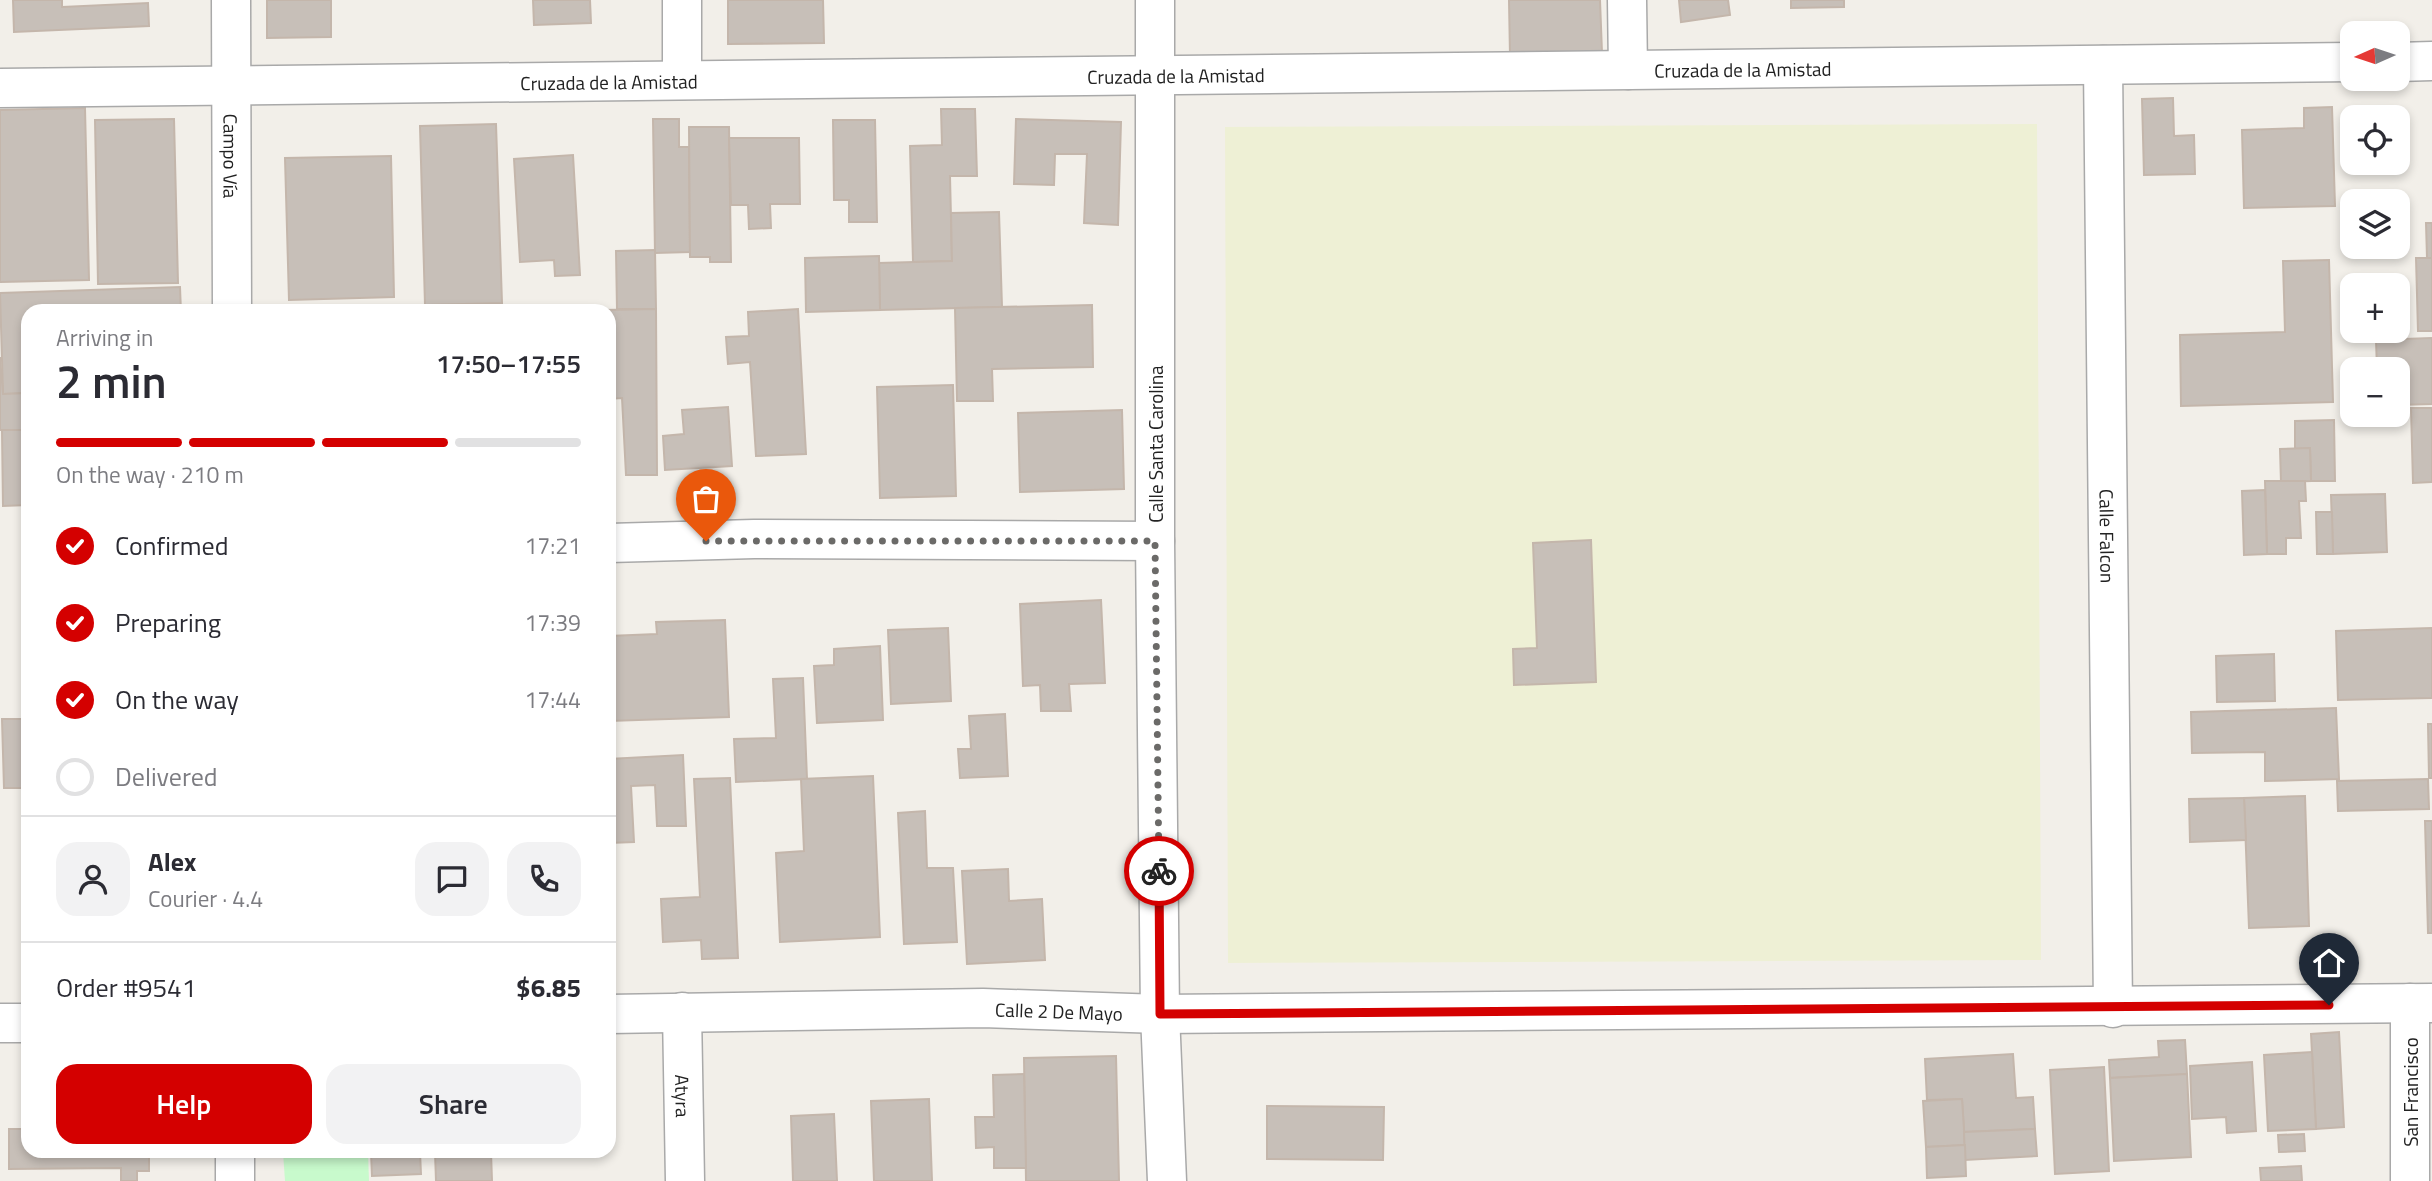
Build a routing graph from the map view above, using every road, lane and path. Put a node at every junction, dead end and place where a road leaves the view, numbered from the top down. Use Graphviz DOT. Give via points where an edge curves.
graph roads {
  1 [pos="231,0"];
  2 [pos="682,0"];
  3 [pos="1155,0"];
  4 [pos="1628,0"];
  5 [pos="2432,61"];
  6 [pos="2340,62"];
  7 [pos="2410,62"];
  8 [pos="2103,65"];
  9 [pos="1628,70"];
  10 [pos="1154,76"];
  11 [pos="682,80"];
  12 [pos="231,85"];
  13 [pos="0,88"];
  14 [pos="232,304"];
  15 [pos="1155,541"];
  16 [pos="616,544"];
  17 [pos="2421,1003"];
  18 [pos="2113,1008"];
  19 [pos="682,1012"];
  20 [pos="616,1014"];
  21 [pos="1160,1014"];
  22 [pos="0,1023"];
  23 [pos="21,1023"];
  24 [pos="235,1158"];
  25 [pos="235,1181"];
  26 [pos="685,1181"];
  27 [pos="1167,1181"];
  28 [pos="2410,1181"];
  1 -- 12 [label="street, Campo Vía"];
  2 -- 11 [label="street"];
  3 -- 10 [label="street, Calle Santa Carolina"];
  4 -- 9 [label="street"];
  5 -- 7 [label="street"];
  6 -- 8 [label="street, Cruzada de la Amistad"];
  8 -- 9 [label="street, Cruzada de la Amistad"];
  8 -- 18 [label="street, Calle Falcon"];
  9 -- 10 [label="street, Cruzada de la Amistad"];
  10 -- 11 [label="street, Cruzada de la Amistad"];
  10 -- 15 [label="street, Calle Santa Carolina"];
  11 -- 12 [label="street, Cruzada de la Amistad"];
  12 -- 13 [label="street, Cruzada de la Amistad"];
  12 -- 14 [label="street, Campo Vía"];
  15 -- 16 [label="street" via="754,539"];
  15 -- 21 [label="street, Calle Santa Carolina"];
  17 -- 18 [label="street, Calle 2 De Mayo"];
  17 -- 28 [label="street, San Francisco"];
  18 -- 21 [label="street, Calle 2 De Mayo"];
  19 -- 20 [label="street, Calle 2 De Mayo"];
  19 -- 21 [label="street, Calle 2 De Mayo" via="983,1008"];
  19 -- 26 [label="street, Atyra"];
  21 -- 27 [label="street, Calle Santa Carolina"];
  22 -- 23 [label="street"];
  24 -- 25 [label="street"];
}
